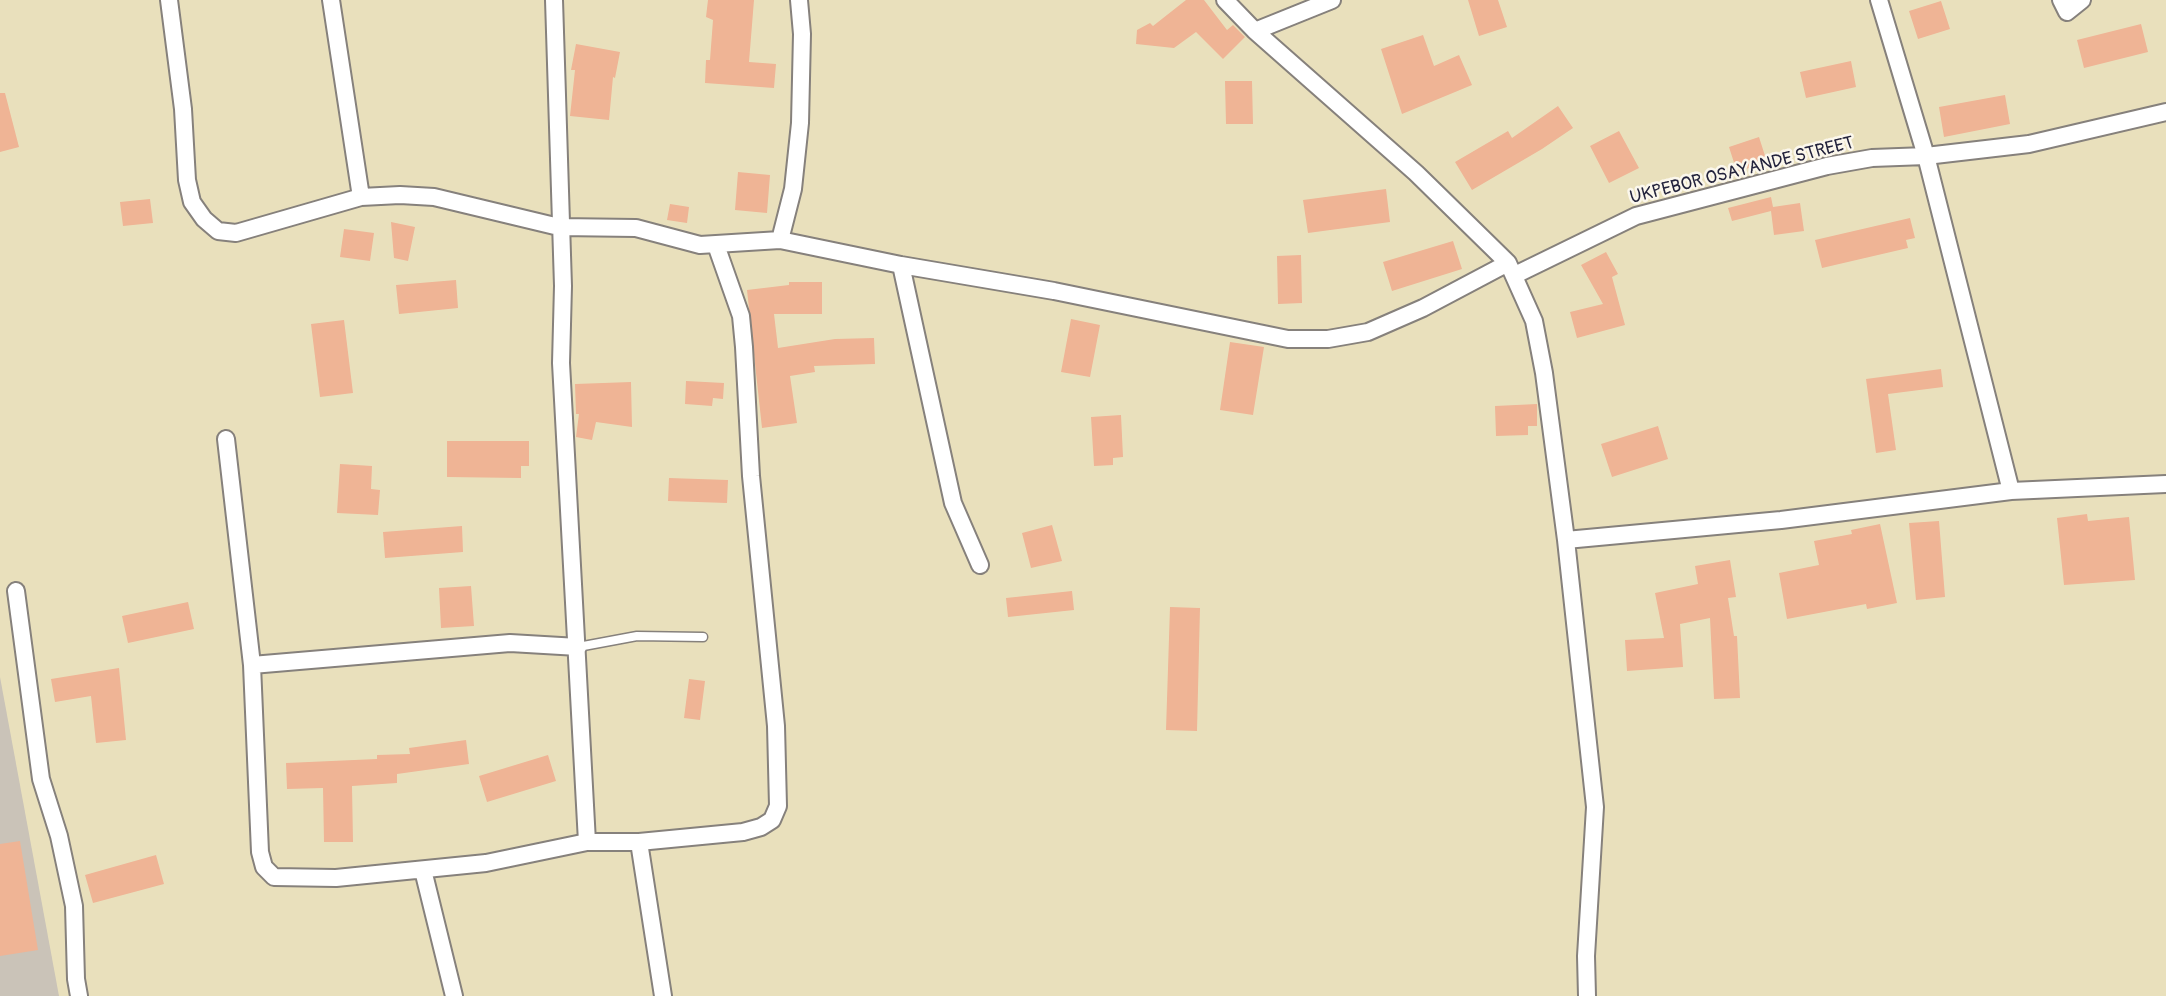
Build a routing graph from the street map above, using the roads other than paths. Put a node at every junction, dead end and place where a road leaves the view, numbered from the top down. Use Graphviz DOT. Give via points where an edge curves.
graph roads {
  1 [pos="169,0"];
  2 [pos="331,0"];
  3 [pos="554,0"];
  4 [pos="799,0"];
  5 [pos="1225,0"];
  6 [pos="1332,0"];
  7 [pos="1879,0"];
  8 [pos="2061,0"];
  9 [pos="2082,0"];
  10 [pos="1255,31"];
  11 [pos="2166,112"];
  12 [pos="1926,156"];
  13 [pos="361,197"];
  14 [pos="559,228"];
  15 [pos="780,240"];
  16 [pos="716,245"];
  17 [pos="901,265"];
  18 [pos="1512,269"];
  19 [pos="226,439"];
  20 [pos="2166,484"];
  21 [pos="2011,492"];
  22 [pos="1566,540"];
  23 [pos="980,565"];
  24 [pos="16,591"];
  25 [pos="703,637"];
  26 [pos="578,647"];
  27 [pos="252,665"];
  28 [pos="587,842"];
  29 [pos="639,843"];
  30 [pos="423,870"];
  31 [pos="79,996"];
  32 [pos="454,996"];
  33 [pos="663,996"];
  34 [pos="1587,996"];
  1 -- 13 [label="street, UKPEBOR OSAYANDE STREET" via="183,109 187,180 192,202 204,219 218,231 236,233"];
  2 -- 13 [label="street"];
  3 -- 14 [label="street"];
  4 -- 15 [label="street" via="800,123 793,189"];
  5 -- 10 [label="street"];
  6 -- 10 [label="street"];
  7 -- 12 [label="street"];
  8 -- 9 [label="street" via="2067,12"];
  10 -- 18 [label="street" via="1416,173"];
  11 -- 12 [label="street, UKPEBOR OSAYANDE STREET" via="2029,144"];
  12 -- 18 [label="street, UKPEBOR OSAYANDE STREET" via="1872,158 1827,166 1636,216"];
  12 -- 21 [label="street"];
  13 -- 14 [label="street, UKPEBOR OSAYANDE STREET" via="434,197"];
  14 -- 16 [label="street, UKPEBOR OSAYANDE STREET" via="636,228 682,241"];
  14 -- 26 [label="street" via="563,286 561,363"];
  15 -- 16 [label="street, UKPEBOR OSAYANDE STREET"];
  15 -- 17 [label="street, UKPEBOR OSAYANDE STREET"];
  16 -- 29 [label="street" via="741,316 751,476 776,726 778,806 772,820 743,832"];
  17 -- 18 [label="street, UKPEBOR OSAYANDE STREET" via="1054,291 1288,339 1328,339 1368,332"];
  17 -- 23 [label="street" via="953,503"];
  18 -- 22 [label="street" via="1536,331"];
  19 -- 27 [label="street"];
  20 -- 21 [label="street"];
  21 -- 22 [label="street" via="1780,520"];
  22 -- 34 [label="street" via="1595,807"];
  24 -- 31 [label="street" via="41,779 59,836 74,906"];
  25 -- 26 [label="lane" via="637,636"];
  26 -- 27 [label="street" via="510,643"];
  26 -- 28 [label="street"];
  27 -- 30 [label="street" via="260,852 264,867 274,877 294,879"];
  28 -- 29 [label="street"];
  28 -- 30 [label="street" via="519,858"];
  29 -- 33 [label="street"];
  30 -- 32 [label="street"];
}
